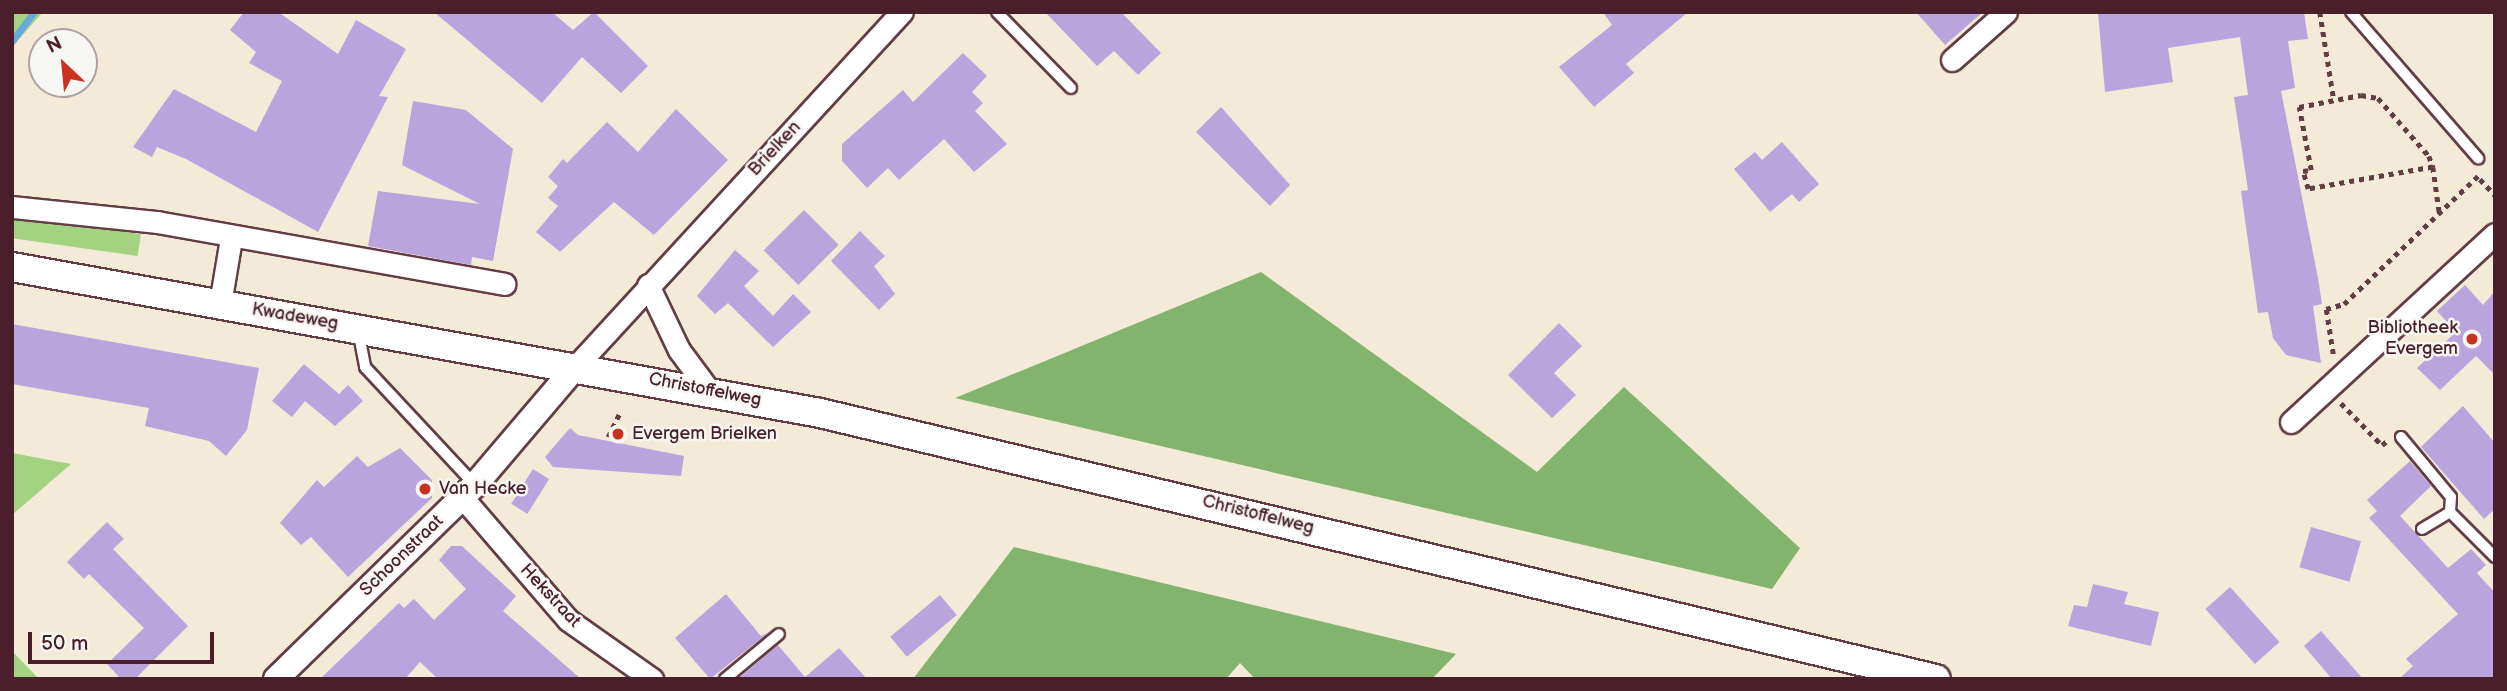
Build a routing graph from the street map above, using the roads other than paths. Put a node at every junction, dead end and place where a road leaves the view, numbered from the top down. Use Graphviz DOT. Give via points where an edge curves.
graph roads {
  1 [pos="902,12"];
  2 [pos="997,12"];
  3 [pos="2006,12"];
  4 [pos="2351,12"];
  5 [pos="1952,60"];
  6 [pos="1071,88"];
  7 [pos="2478,159"];
  8 [pos="12,207"];
  9 [pos="2495,234"];
  10 [pos="231,238"];
  11 [pos="12,267"];
  12 [pos="505,284"];
  13 [pos="648,285"];
  14 [pos="220,304"];
  15 [pos="358,328"];
  16 [pos="577,365"];
  17 [pos="708,389"];
  18 [pos="2291,422"];
  19 [pos="2401,437"];
  20 [pos="468,491"];
  21 [pos="2449,512"];
  22 [pos="2422,529"];
  23 [pos="2495,557"];
  24 [pos="779,634"];
  25 [pos="276,679"];
  26 [pos="652,679"];
  27 [pos="725,679"];
  28 [pos="1936,679"];
  1 -- 13 [label="street, Brielken"];
  2 -- 6 [label="lane"];
  3 -- 5 [label="street"];
  4 -- 7 [label="lane"];
  8 -- 10 [label="street" via="158,222"];
  9 -- 18 [label="street"];
  10 -- 12 [label="street"];
  10 -- 14 [label="street"];
  11 -- 14 [label="main road, Kwadeweg"];
  13 -- 16 [label="street, Brielken"];
  13 -- 17 [label="street" via="679,350"];
  14 -- 15 [label="main road, Kwadeweg"];
  15 -- 16 [label="main road, Kwadeweg"];
  15 -- 20 [label="lane" via="365,367"];
  16 -- 17 [label="main road, Christoffelweg"];
  16 -- 20 [label="street, Schoonstraat"];
  17 -- 28 [label="main road, Christoffelweg" via="995,452"];
  19 -- 21 [label="lane" via="2451,497"];
  20 -- 25 [label="street, Schoonstraat"];
  20 -- 26 [label="street, Hekstraat" via="568,620"];
  21 -- 22 [label="lane"];
  21 -- 23 [label="lane"];
  24 -- 27 [label="lane"];
}
